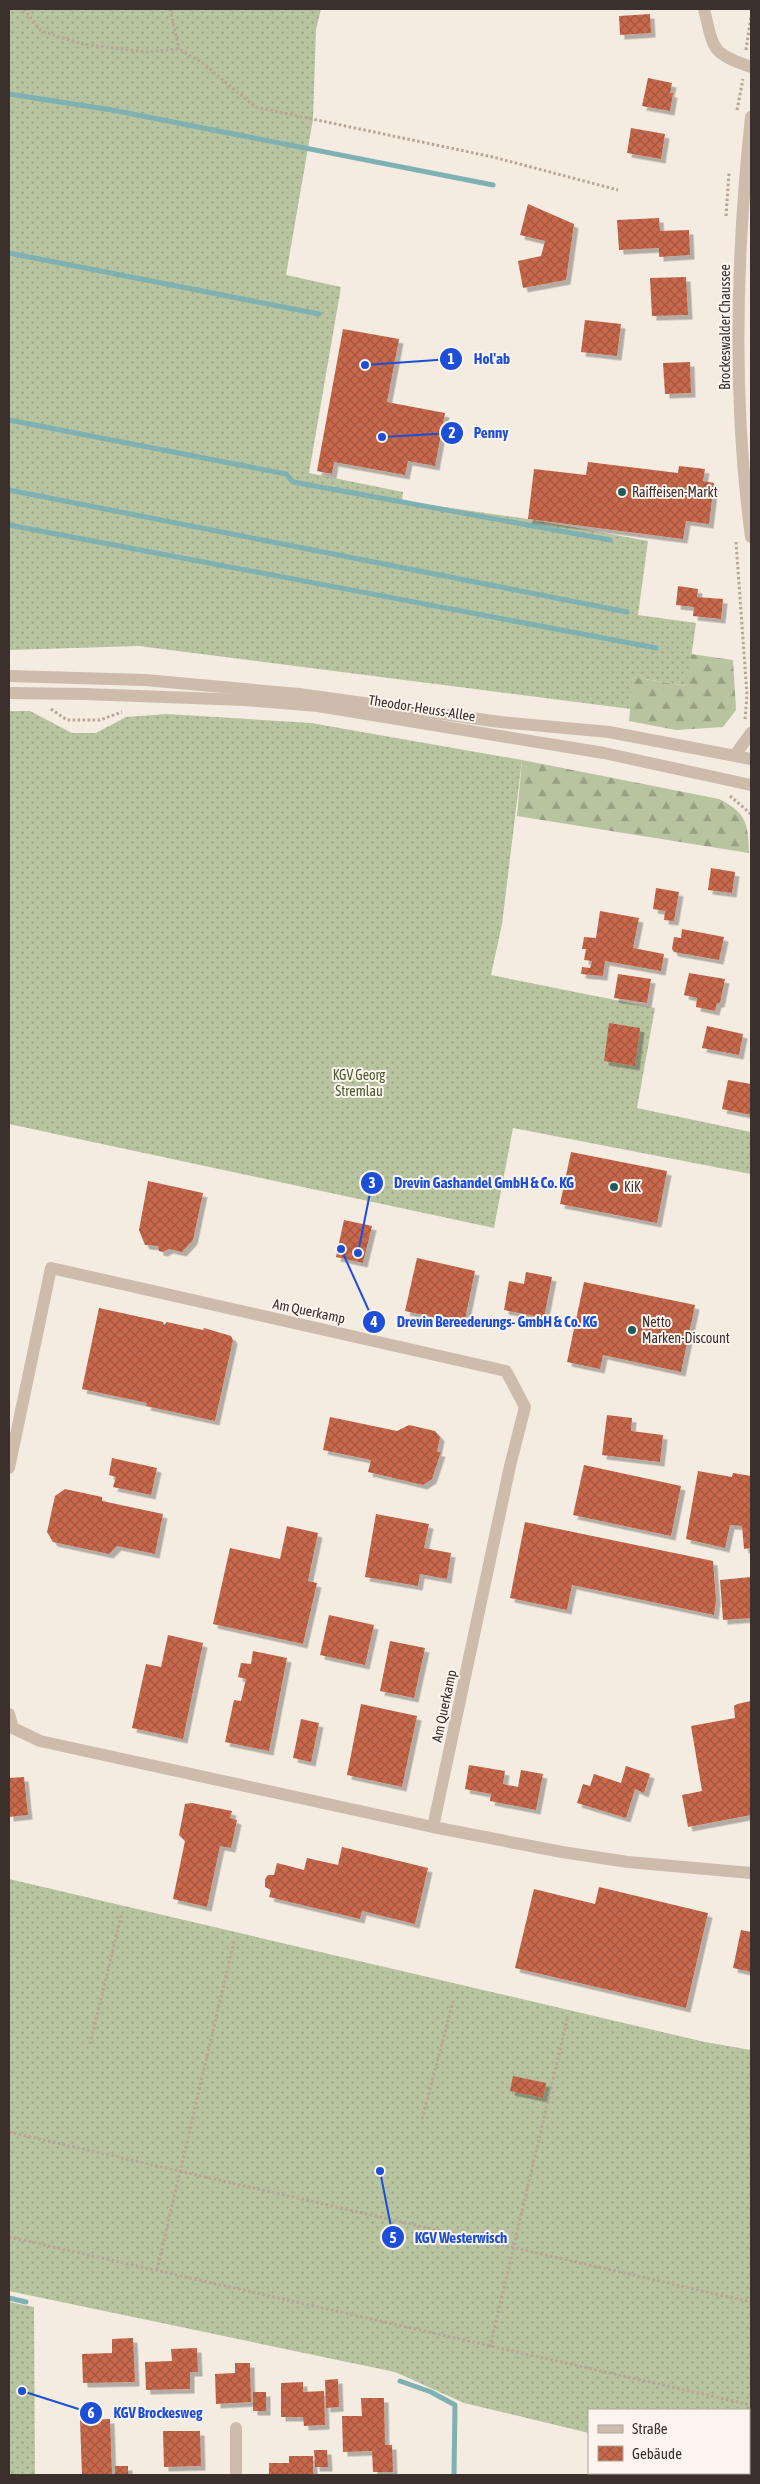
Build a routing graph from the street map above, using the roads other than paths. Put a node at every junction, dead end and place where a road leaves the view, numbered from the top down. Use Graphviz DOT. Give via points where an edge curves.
graph roads {
  1 [pos="704,9"];
  2 [pos="751,67"];
  3 [pos="751,118"];
  4 [pos="751,537"];
  5 [pos="9,676"];
  6 [pos="83,677"];
  7 [pos="9,693"];
  8 [pos="84,694"];
  9 [pos="751,733"];
  10 [pos="735,755"];
  11 [pos="751,759"];
  12 [pos="751,785"];
  13 [pos="9,1468"];
  14 [pos="9,1714"];
  15 [pos="433,1826"];
  16 [pos="751,1873"];
  17 [pos="236,2428"];
  18 [pos="236,2475"];
  1 -- 2 [label="street" via="715,49 725,58"];
  3 -- 4 [label="street, Brockeswalder Chaussee" via="742,201 737,353"];
  5 -- 6 [label="street, Theodor-Heuss-Allee"];
  6 -- 8 [label="street"];
  6 -- 10 [label="street, Theodor-Heuss-Allee" via="299,694 500,722 600,730"];
  7 -- 8 [label="street, Theodor-Heuss-Allee"];
  8 -- 12 [label="street, Theodor-Heuss-Allee" via="318,706 604,753"];
  9 -- 10 [label="street"];
  10 -- 11 [label="street, Theodor-Heuss-Allee"];
  13 -- 15 [label="street, Am Querkamp" via="51,1268 506,1371 525,1407"];
  14 -- 15 [label="street" via="13,1728 40,1741"];
  15 -- 16 [label="street" via="628,1862"];
  17 -- 18 [label="street"];
}
